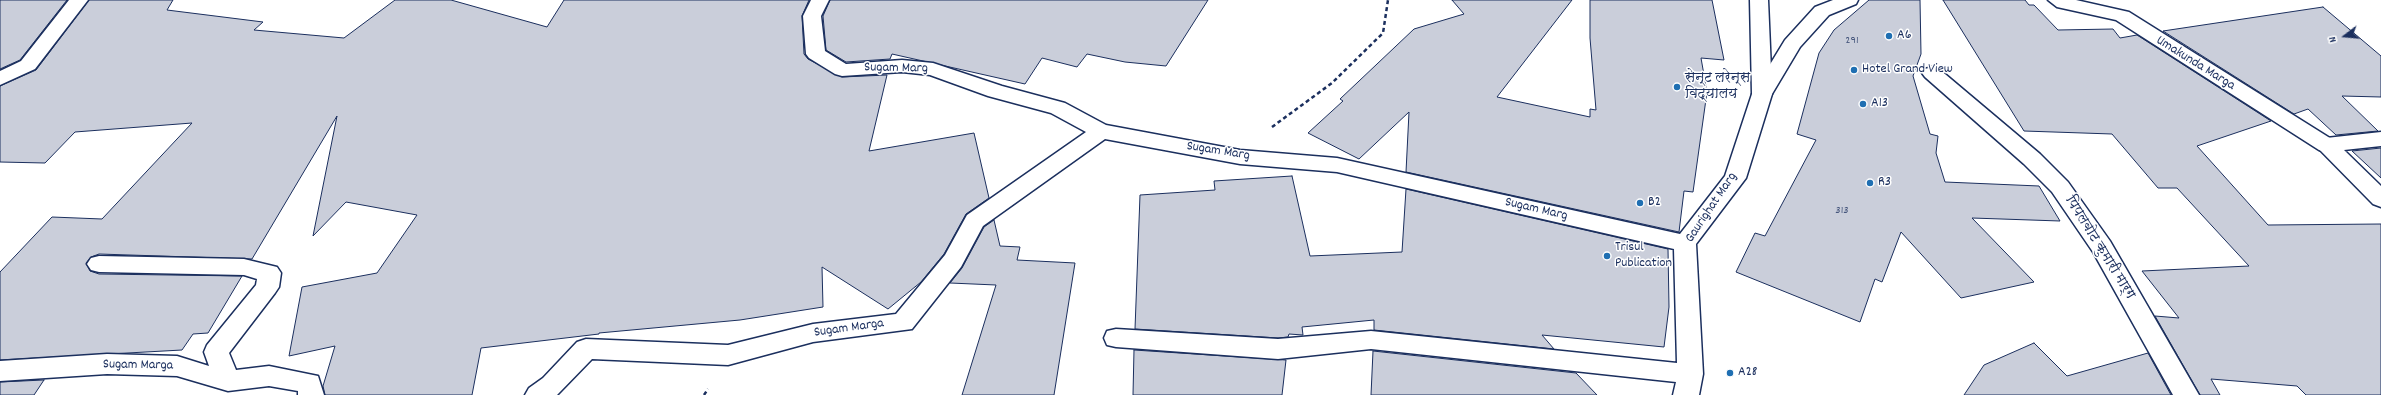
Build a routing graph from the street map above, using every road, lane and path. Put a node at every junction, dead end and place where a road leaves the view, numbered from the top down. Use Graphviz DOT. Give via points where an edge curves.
graph roads {
  1 [pos="79,0"];
  2 [pos="820,0"];
  3 [pos="1388,0"];
  4 [pos="1759,0"];
  5 [pos="1849,0"];
  6 [pos="2057,0"];
  7 [pos="1932,73"];
  8 [pos="0,78"];
  9 [pos="1762,94"];
  10 [pos="1101,131"];
  11 [pos="2381,139"];
  12 [pos="2326,145"];
  13 [pos="1240,157"];
  14 [pos="2381,199"];
  15 [pos="1685,243"];
  16 [pos="99,264"];
  17 [pos="1116,338"];
  18 [pos="0,371"];
  19 [pos="228,381"];
  20 [pos="1688,385"];
  21 [pos="311,395"];
  22 [pos="538,395"];
  23 [pos="2186,395"];
  1 -- 8 [label="street" via="28,65"];
  2 -- 10 [label="street, Sugam Marg" via="812,16 816,54 842,70 902,66 933,69 995,91 1058,108"];
  3 -- 13 [label="path" via="1383,33 1332,83 1285,116"];
  4 -- 9 [label="street, Gaurighat Marg"];
  5 -- 9 [label="street" via="1822,11 1792,44"];
  6 -- 12 [label="street, Umakunda Marga" via="2064,4 2122,16"];
  7 -- 23 [label="street, पिपलबोट कुमारी मार्ग" via="2032,159 2060,187 2102,247"];
  9 -- 15 [label="street, Gaurighat Marg" via="1735,178"];
  10 -- 13 [label="street, Sugam Marg"];
  10 -- 22 [label="street, Sugam Marga" via="975,221 953,261 903,322 813,333 728,355 586,349 552,385"];
  11 -- 12 [label="street"];
  12 -- 14 [label="street, Umakunda Marga"];
  13 -- 15 [label="street, Sugam Marg" via="1337,166"];
  15 -- 20 [label="street, Gaurighat Marg"];
  16 -- 19 [label="street" via="244,267 269,273 267,287 216,352"];
  17 -- 20 [label="street" via="1278,349 1371,340"];
  18 -- 19 [label="street, Sugam Marga" via="107,364 177,366"];
  19 -- 21 [label="street, Sugam Marga" via="269,376 309,383"];
}
